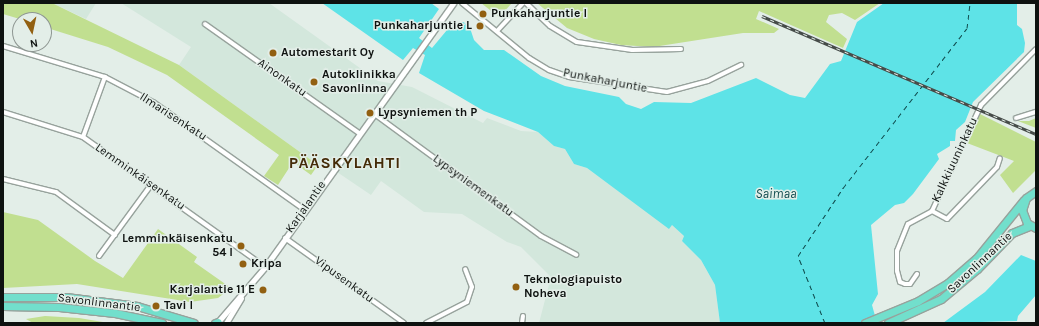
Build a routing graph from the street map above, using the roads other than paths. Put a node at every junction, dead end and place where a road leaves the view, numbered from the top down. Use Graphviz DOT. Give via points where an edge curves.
graph roads {
  1 [pos="453,3"];
  2 [pos="462,3"];
  3 [pos="523,3"];
  4 [pos="526,3"];
  5 [pos="205,24"];
  6 [pos="498,31"];
  7 [pos="3,46"];
  8 [pos="681,49"];
  9 [pos="1036,50"];
  10 [pos="741,65"];
  11 [pos="105,77"];
  12 [pos="3,112"];
  13 [pos="1036,112"];
  14 [pos="372,113"];
  15 [pos="1016,118"];
  16 [pos="359,133"];
  17 [pos="83,137"];
  18 [pos="1000,158"];
  19 [pos="3,179"];
  20 [pos="151,185"];
  21 [pos="1036,191"];
  22 [pos="1024,200"];
  23 [pos="305,210"];
  24 [pos="932,211"];
  25 [pos="1034,228"];
  26 [pos="115,235"];
  27 [pos="285,238"];
  28 [pos="576,255"];
  29 [pos="99,256"];
  30 [pos="265,267"];
  31 [pos="465,269"];
  32 [pos="917,274"];
  33 [pos="243,294"];
  34 [pos="3,297"];
  35 [pos="3,306"];
  36 [pos="523,316"];
  37 [pos="162,323"];
  38 [pos="194,323"];
  39 [pos="216,323"];
  40 [pos="226,323"];
  41 [pos="404,323"];
  42 [pos="426,323"];
  43 [pos="522,323"];
  44 [pos="866,323"];
  45 [pos="888,323"];
  1 -- 14 [label="street, Karjalantie"];
  2 -- 6 [label="street, Punkaharjuntie"];
  3 -- 6 [label="street"];
  4 -- 8 [label="street" via="550,26 577,42 632,50"];
  5 -- 16 [label="street, Ainonkatu"];
  6 -- 10 [label="street, Punkaharjuntie" via="528,58 549,70 569,77 649,90 668,92 688,88"];
  7 -- 11 [label="street, Ilmarisenkatu"];
  9 -- 24 [label="street, Kalkkiuuninkatu" via="977,112"];
  11 -- 17 [label="street"];
  11 -- 23 [label="street, Ilmarisenkatu" via="164,108"];
  12 -- 17 [label="street, Lemminkäisenkatu"];
  13 -- 15 [label="street"];
  14 -- 16 [label="street, Karjalantie"];
  14 -- 28 [label="street, Lypsyniemenkatu" via="541,236"];
  16 -- 23 [label="street, Karjalantie"];
  17 -- 20 [label="street, Lemminkäisenkatu"];
  18 -- 24 [label="street" via="997,167 947,219"];
  19 -- 26 [label="street" via="56,192"];
  20 -- 26 [label="street"];
  20 -- 30 [label="street, Lemminkäisenkatu"];
  21 -- 22 [label="highway, Savonlinnantie"];
  22 -- 25 [label="highway" via="1023,216"];
  22 -- 44 [label="highway, Savonlinnantie" via="976,259 948,283 918,301"];
  23 -- 27 [label="street, Karjalantie"];
  24 -- 32 [label="street, Kalkkiuuninkatu" via="908,224 896,262 900,282 910,284"];
  25 -- 45 [label="highway, Savonlinnantie" via="1012,233 960,285 921,309"];
  26 -- 29 [label="street"];
  27 -- 30 [label="street, Karjalantie"];
  27 -- 41 [label="street, Vipusenkatu"];
  30 -- 33 [label="street, Karjalantie"];
  31 -- 42 [label="street" via="472,287 467,302"];
  33 -- 39 [label="street, Karjalantie"];
  33 -- 40 [label="street, Karjalantie"];
  34 -- 38 [label="highway, Savonlinnantie" via="66,297 137,306"];
  35 -- 37 [label="highway, Savonlinnantie" via="59,307 115,313"];
  36 -- 43 [label="street"];
}
